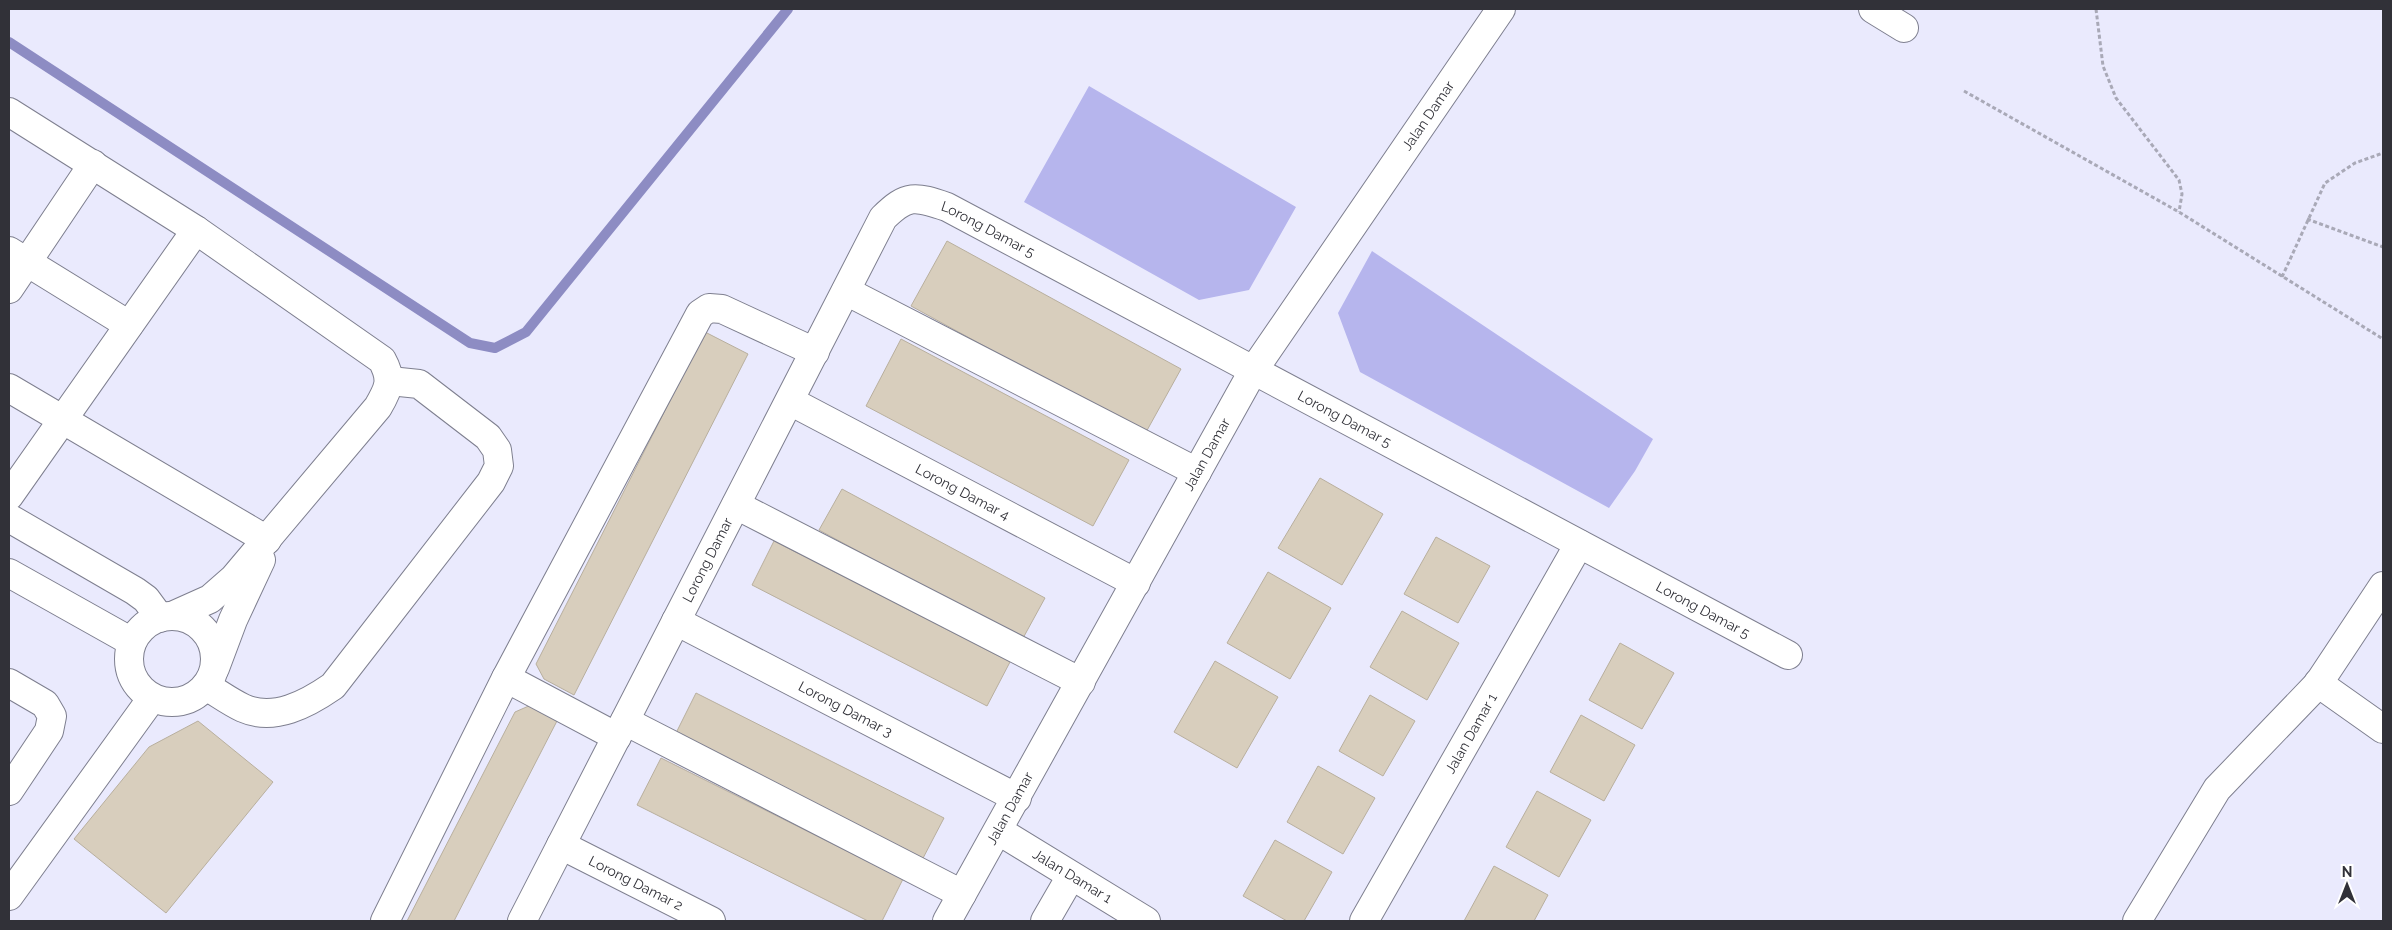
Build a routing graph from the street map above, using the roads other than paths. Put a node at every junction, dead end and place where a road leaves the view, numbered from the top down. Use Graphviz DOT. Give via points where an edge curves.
graph roads {
  1 [pos="1501,9"];
  2 [pos="1873,9"];
  3 [pos="1904,28"];
  4 [pos="9,112"];
  5 [pos="93,164"];
  6 [pos="899,202"];
  7 [pos="196,230"];
  8 [pos="18,256"];
  9 [pos="9,289"];
  10 [pos="846,291"];
  11 [pos="129,325"];
  12 [pos="814,352"];
  13 [pos="1253,371"];
  14 [pos="390,381"];
  15 [pos="9,388"];
  16 [pos="790,401"];
  17 [pos="63,419"];
  18 [pos="1197,472"];
  19 [pos="9,496"];
  20 [pos="736,505"];
  21 [pos="9,518"];
  22 [pos="267,540"];
  23 [pos="1579,544"];
  24 [pos="9,573"];
  25 [pos="1136,583"];
  26 [pos="2383,586"];
  27 [pos="166,617"];
  28 [pos="676,621"];
  29 [pos="132,642"];
  30 [pos="1788,655"];
  31 [pos="506,678"];
  32 [pos="210,680"];
  33 [pos="1081,682"];
  34 [pos="9,683"];
  35 [pos="2318,683"];
  36 [pos="152,698"];
  37 [pos="621,729"];
  38 [pos="2383,729"];
  39 [pos="9,791"];
  40 [pos="1016,798"];
  41 [pos="998,831"];
  42 [pos="561,845"];
  43 [pos="1071,876"];
  44 [pos="962,894"];
  45 [pos="9,896"];
  46 [pos="385,921"];
  47 [pos="522,921"];
  48 [pos="711,921"];
  49 [pos="947,921"];
  50 [pos="1046,921"];
  51 [pos="1146,921"];
  52 [pos="1364,921"];
  53 [pos="2137,921"];
  1 -- 13 [label="street, Jalan Damar"];
  2 -- 3 [label="street"];
  4 -- 5 [label="street"];
  5 -- 7 [label="street"];
  5 -- 8 [label="street"];
  6 -- 10 [label="street, Lorong Damar" via="883,218"];
  6 -- 13 [label="street, Lorong Damar 5" via="914,199 947,207"];
  7 -- 11 [label="street"];
  7 -- 14 [label="street" via="382,360"];
  8 -- 9 [label="street"];
  8 -- 11 [label="street"];
  10 -- 12 [label="street, Lorong Damar"];
  10 -- 18 [label="street"];
  11 -- 17 [label="street"];
  12 -- 16 [label="street, Lorong Damar"];
  12 -- 31 [label="street" via="722,309 709,308 700,314"];
  13 -- 18 [label="street, Jalan Damar"];
  13 -- 23 [label="street, Lorong Damar 5"];
  14 -- 22 [label="street" via="378,407"];
  14 -- 32 [label="street" via="419,384 488,437 497,450 499,466 491,482 333,686 295,708 262,712 244,709"];
  15 -- 17 [label="street"];
  16 -- 20 [label="street, Lorong Damar"];
  16 -- 25 [label="street, Lorong Damar 4"];
  17 -- 19 [label="street"];
  17 -- 22 [label="street"];
  18 -- 25 [label="street, Jalan Damar"];
  20 -- 28 [label="street, Lorong Damar"];
  20 -- 33 [label="street"];
  21 -- 27 [label="street" via="135,591"];
  22 -- 27 [label="street" via="234,578 210,599"];
  22 -- 32 [label="street" via="260,564 233,620"];
  23 -- 30 [label="street, Lorong Damar 5"];
  23 -- 52 [label="street, Jalan Damar 1"];
  24 -- 29 [label="street"];
  25 -- 33 [label="street, Jalan Damar"];
  26 -- 35 [label="street"];
  27 -- 29 [label="street" via="143,627"];
  27 -- 32 [label="street" via="184,618 206,632 213,644 215,659"];
  28 -- 37 [label="street, Lorong Damar"];
  28 -- 40 [label="street, Lorong Damar 3"];
  29 -- 36 [label="street" via="130,669 135,682"];
  31 -- 37 [label="street"];
  31 -- 46 [label="street"];
  32 -- 36 [label="street" via="196,696 183,701"];
  33 -- 40 [label="street, Jalan Damar"];
  34 -- 39 [label="street" via="45,704 52,716 49,731"];
  35 -- 38 [label="street"];
  35 -- 53 [label="street" via="2217,789"];
  36 -- 45 [label="street"];
  37 -- 42 [label="street, Lorong Damar"];
  37 -- 44 [label="street"];
  40 -- 41 [label="street, Jalan Damar"];
  41 -- 43 [label="street, Jalan Damar 1"];
  41 -- 44 [label="street, Jalan Damar"];
  42 -- 47 [label="street, Lorong Damar"];
  42 -- 48 [label="street, Lorong Damar 2"];
  43 -- 50 [label="street"];
  43 -- 51 [label="street, Jalan Damar 1"];
  44 -- 49 [label="street, Jalan Damar"];
}
